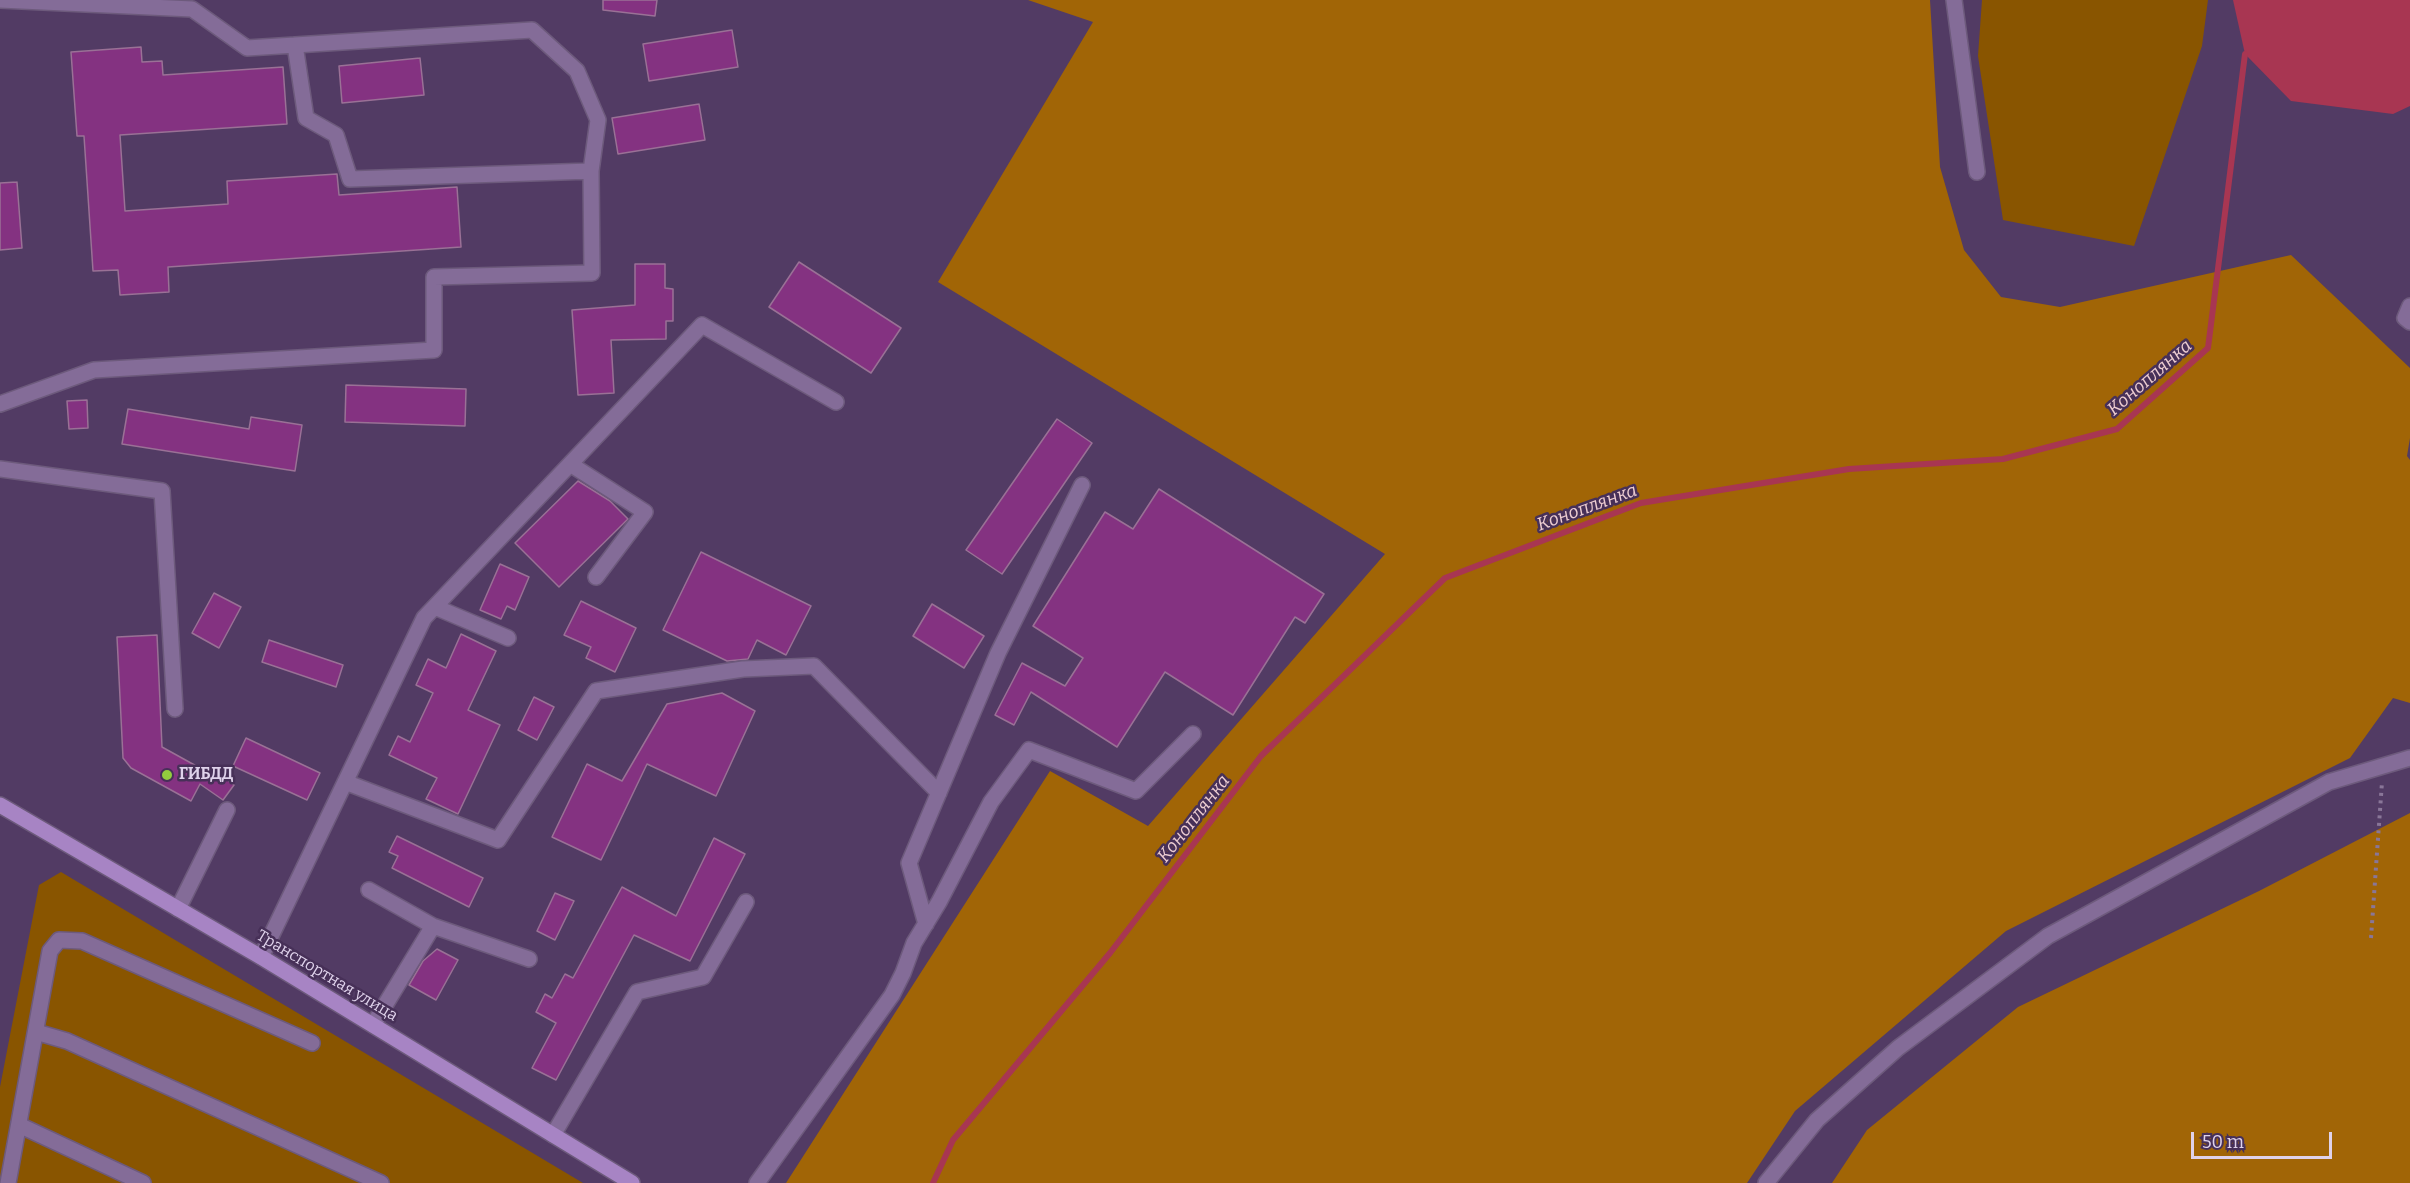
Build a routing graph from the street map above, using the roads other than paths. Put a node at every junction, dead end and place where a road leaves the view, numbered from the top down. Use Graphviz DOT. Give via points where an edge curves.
graph roads {
  1 [pos="0,0"];
  2 [pos="1954,0"];
  3 [pos="295,45"];
  4 [pos="591,171"];
  5 [pos="1977,172"];
  6 [pos="2410,306"];
  7 [pos="2410,322"];
  8 [pos="836,402"];
  9 [pos="0,404"];
  10 [pos="570,464"];
  11 [pos="0,469"];
  12 [pos="1082,485"];
  13 [pos="596,577"];
  14 [pos="435,607"];
  15 [pos="508,638"];
  16 [pos="175,709"];
  17 [pos="1193,734"];
  18 [pos="2410,758"];
  19 [pos="345,782"];
  20 [pos="939,793"];
  21 [pos="0,805"];
  22 [pos="227,810"];
  23 [pos="369,890"];
  24 [pos="746,902"];
  25 [pos="178,909"];
  26 [pos="926,924"];
  27 [pos="432,926"];
  28 [pos="261,957"];
  29 [pos="529,959"];
  30 [pos="373,1025"];
  31 [pos="36,1032"];
  32 [pos="312,1043"];
  33 [pos="19,1125"];
  34 [pos="553,1135"];
  35 [pos="8,1183"];
  36 [pos="143,1183"];
  37 [pos="381,1183"];
  38 [pos="632,1183"];
  39 [pos="757,1183"];
  40 [pos="1766,1183"];
  1 -- 3 [label="street" via="192,9 247,48"];
  2 -- 5 [label="street"];
  3 -- 4 [label="street" via="306,118 336,135 350,179"];
  3 -- 4 [label="street" via="532,30 578,71 598,120"];
  4 -- 9 [label="street" via="592,273 434,277 434,350 94,370"];
  6 -- 7 [label="street" via="2405,318"];
  8 -- 10 [label="street" via="702,325"];
  10 -- 13 [label="street" via="645,512"];
  10 -- 14 [label="street"];
  11 -- 16 [label="street" via="162,491"];
  12 -- 20 [label="street" via="998,653"];
  14 -- 15 [label="street"];
  14 -- 19 [label="street" via="424,618"];
  17 -- 26 [label="street" via="1136,791 1029,750 991,802"];
  18 -- 40 [label="street" via="2329,782 2048,936 1898,1048 1816,1120"];
  19 -- 20 [label="street" via="498,840 596,691 743,669 814,666"];
  19 -- 28 [label="street"];
  20 -- 26 [label="street" via="909,863"];
  21 -- 25 [label="main road, Транспортная улица"];
  22 -- 25 [label="street"];
  23 -- 27 [label="street"];
  24 -- 34 [label="street" via="703,977 637,992"];
  25 -- 28 [label="main road, Транспортная улица"];
  26 -- 39 [label="street" via="892,995"];
  27 -- 29 [label="street"];
  27 -- 30 [label="street"];
  28 -- 30 [label="main road, Транспортная улица"];
  30 -- 34 [label="main road, Транспортная улица"];
  31 -- 32 [label="street" via="51,951 59,940 82,941"];
  31 -- 33 [label="street"];
  31 -- 37 [label="street" via="67,1041"];
  33 -- 35 [label="street"];
  33 -- 36 [label="street"];
  34 -- 38 [label="main road, Транспортная улица"];
}
